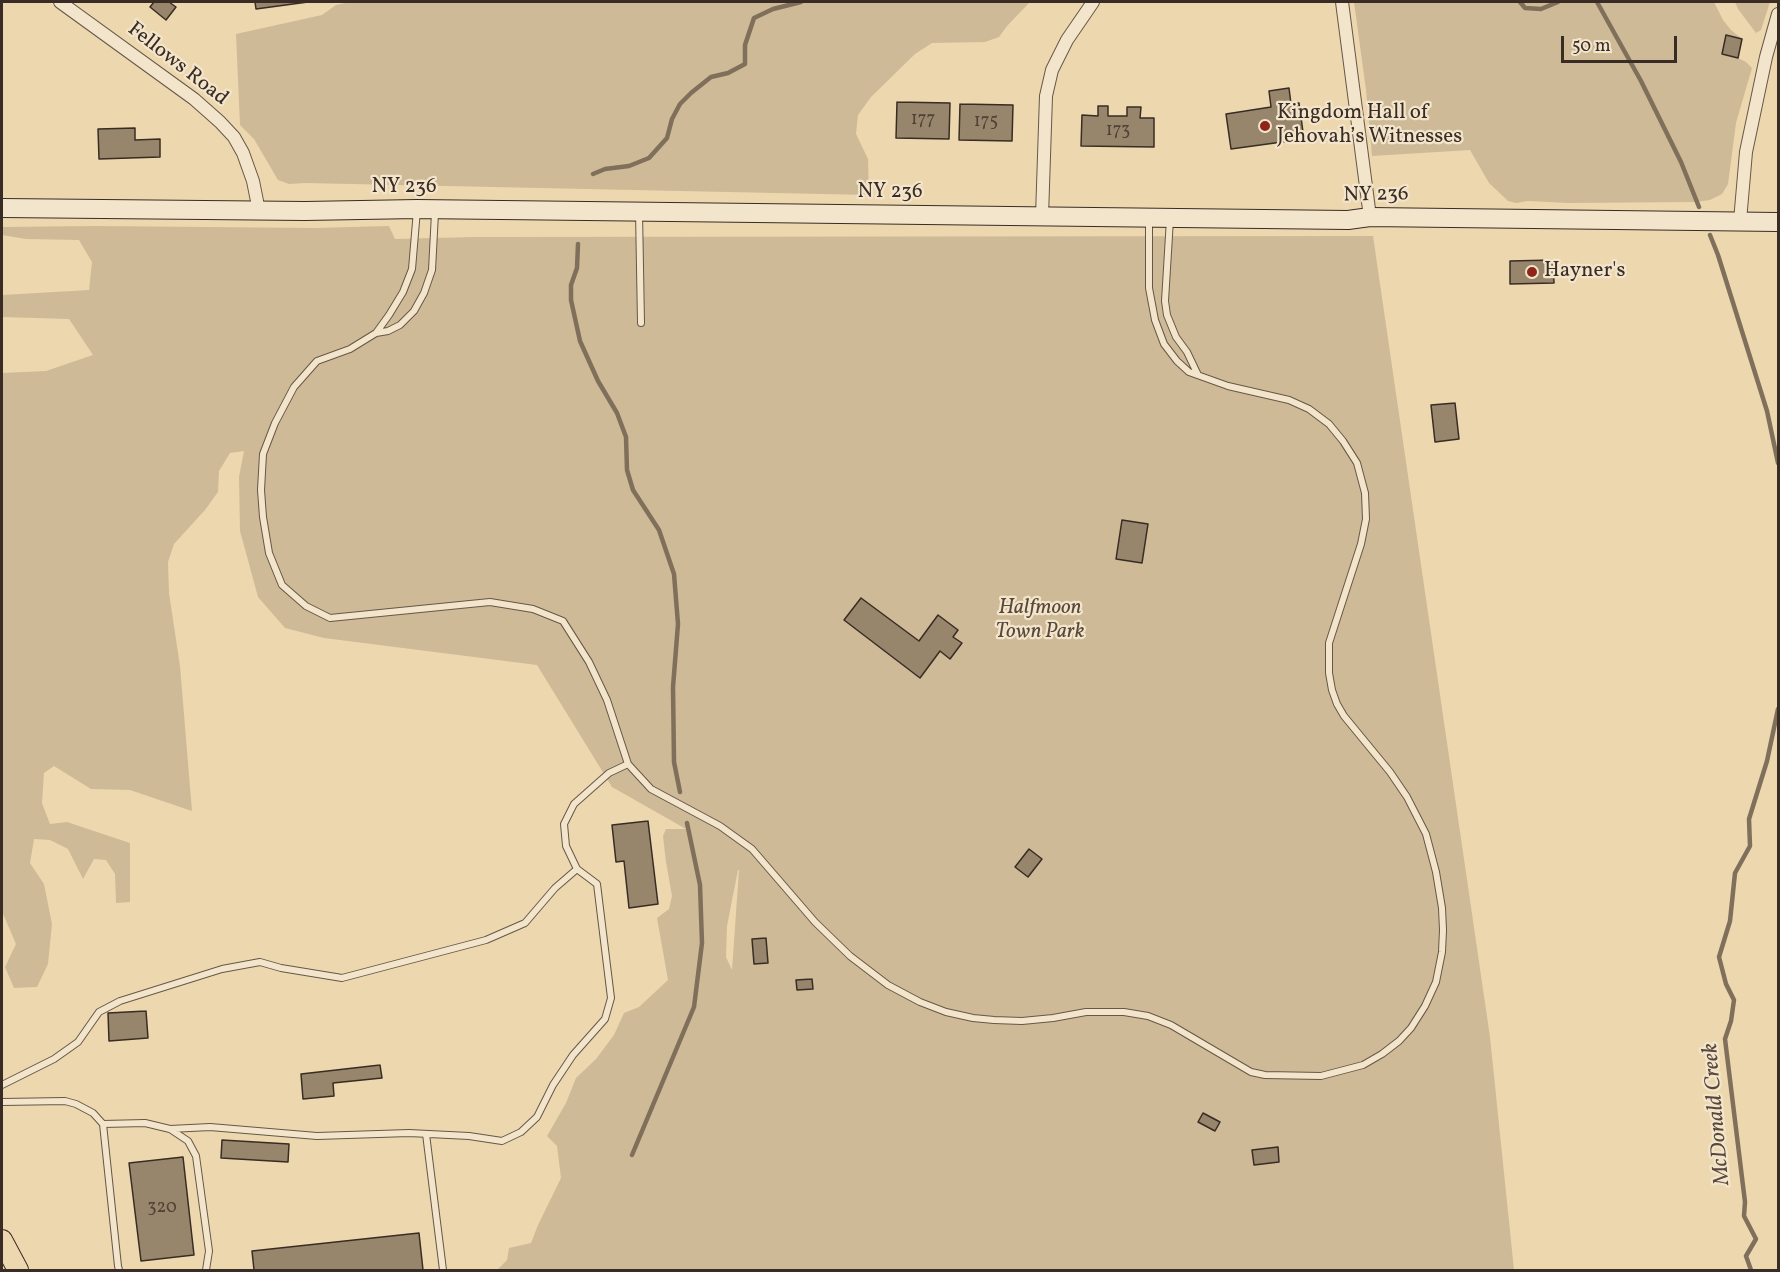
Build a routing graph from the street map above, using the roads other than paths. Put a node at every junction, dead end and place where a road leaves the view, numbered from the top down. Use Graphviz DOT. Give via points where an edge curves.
graph roads {
  1 [pos="60,2"];
  2 [pos="1093,2"];
  3 [pos="1342,2"];
  4 [pos="1779,14"];
  5 [pos="2,208"];
  6 [pos="417,209"];
  7 [pos="259,210"];
  8 [pos="435,210"];
  9 [pos="639,212"];
  10 [pos="1042,216"];
  11 [pos="1149,217"];
  12 [pos="1170,217"];
  13 [pos="1370,218"];
  14 [pos="1740,221"];
  15 [pos="1779,222"];
  16 [pos="641,323"];
  17 [pos="376,333"];
  18 [pos="1198,375"];
  19 [pos="628,764"];
  20 [pos="577,869"];
  21 [pos="2,1085"];
  22 [pos="2,1102"];
  23 [pos="103,1124"];
  24 [pos="170,1129"];
  25 [pos="426,1134"];
  26 [pos="2,1242"];
  27 [pos="18,1270"];
  28 [pos="119,1270"];
  29 [pos="206,1270"];
  30 [pos="443,1270"];
  1 -- 7 [label="street, Fellows Road" via="220,122 243,153"];
  2 -- 10 [label="street" via="1052,70 1046,96"];
  3 -- 13 [label="street"];
  4 -- 14 [label="street" via="1746,152"];
  5 -- 7 [label="main road, NY 236 / NY 236"];
  6 -- 7 [label="main road, NY 236 / NY 236"];
  6 -- 8 [label="main road, NY 236 / NY 236"];
  6 -- 17 [label="lane" via="412,269"];
  8 -- 9 [label="main road, NY 236 / NY 236"];
  8 -- 17 [label="lane" via="432,270 423,293 414,311 400,325"];
  9 -- 10 [label="main road, NY 236 / NY 236"];
  9 -- 16 [label="lane"];
  10 -- 11 [label="main road, NY 236 / NY 236"];
  11 -- 12 [label="main road, NY 236 / NY 236"];
  11 -- 18 [label="lane" via="1149,288 1155,320 1164,344 1177,361"];
  12 -- 13 [label="main road, NY 236 / NY 236"];
  12 -- 18 [label="lane" via="1167,315"];
  13 -- 14 [label="main road, NY 236 / NY 236"];
  14 -- 15 [label="main road, NY 236 / NY 236"];
  17 -- 19 [label="lane" via="350,349 316,361 294,387 263,454 262,517 269,553 282,585 306,606 330,618 490,602 533,609 563,621 607,700"];
  18 -- 19 [label="lane" via="1309,409 1343,441 1360,473 1366,519 1329,644 1332,690 1344,716 1407,797 1426,834 1436,872 1443,930 1436,982 1425,1006 1411,1028 1382,1054 1363,1065 1321,1077 1264,1075 1237,1065 1171,1025 1148,1016 1086,1012 1022,1021 945,1012 888,985 850,956 752,849 720,826 651,789"];
  19 -- 20 [label="lane" via="609,773 574,804 564,825 566,846"];
  20 -- 21 [label="lane" via="525,923 486,940 342,978 260,962 222,969 120,1001 99,1012 78,1042"];
  20 -- 25 [label="lane" via="597,884 611,998 605,1019 573,1055 537,1117 521,1132 502,1140"];
  22 -- 23 [label="lane" via="65,1101 93,1113"];
  23 -- 24 [label="lane" via="145,1123"];
  23 -- 28 [label="lane"];
  24 -- 25 [label="lane" via="210,1127 317,1136"];
  24 -- 29 [label="lane" via="188,1141 196,1156 209,1251"];
  25 -- 30 [label="lane"];
  26 -- 27 [label="main road"];
}
